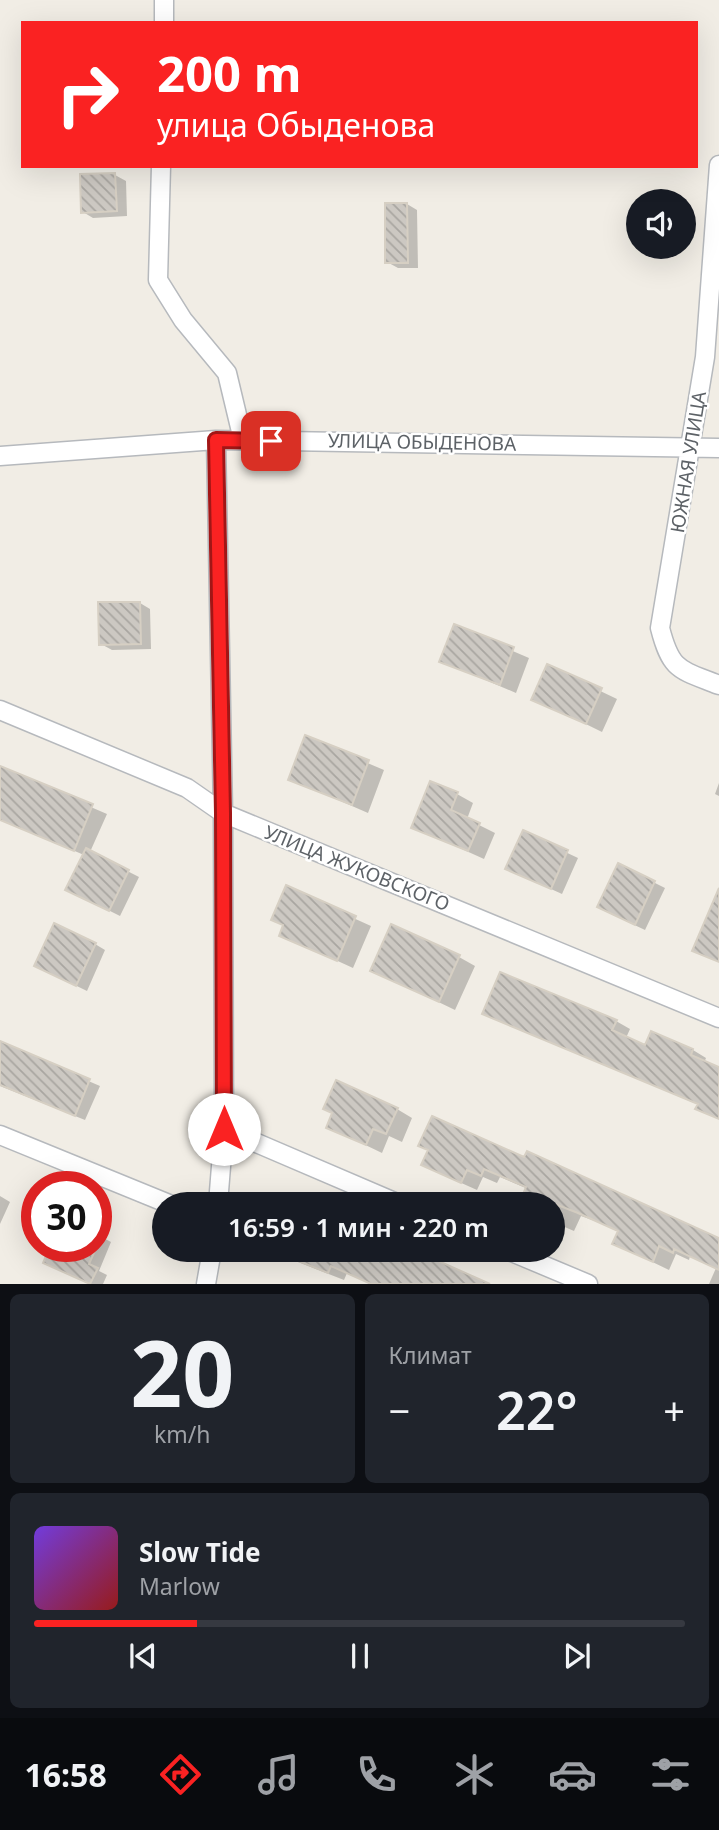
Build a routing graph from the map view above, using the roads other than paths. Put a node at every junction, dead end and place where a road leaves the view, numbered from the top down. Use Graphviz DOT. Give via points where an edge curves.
graph roads {
  1 [pos="164,0"];
  2 [pos="164,21"];
  3 [pos="719,165"];
  4 [pos="161,168"];
  5 [pos="216,440"];
  6 [pos="243,440"];
  7 [pos="691,447"];
  8 [pos="719,448"];
  9 [pos="0,456"];
  10 [pos="719,685"];
  11 [pos="0,710"];
  12 [pos="223,813"];
  13 [pos="719,1018"];
  14 [pos="224,1129"];
  15 [pos="0,1135"];
  16 [pos="219,1192"];
  17 [pos="371,1192"];
  18 [pos="152,1197"];
  19 [pos="210,1262"];
  20 [pos="535,1262"];
  21 [pos="206,1284"];
  22 [pos="588,1284"];
  1 -- 2 [label="street"];
  3 -- 7 [label="street, ЮЖНАЯ УЛИЦА" via="705,357"];
  4 -- 6 [label="street" via="158,280 183,320 228,373"];
  5 -- 6 [label="street, УЛИЦА ОБЫДЕНОВА"];
  5 -- 9 [label="street, УЛИЦА ОБЫДЕНОВА"];
  5 -- 12 [label="street"];
  6 -- 7 [label="street, УЛИЦА ОБЫДЕНОВА"];
  7 -- 8 [label="street, УЛИЦА ОБЫДЕНОВА"];
  7 -- 10 [label="street, ЮЖНАЯ УЛИЦА" via="660,628 667,657 685,671"];
  11 -- 12 [label="street, УЛИЦА ЖУКОВСКОГО" via="187,788"];
  12 -- 13 [label="street, УЛИЦА ЖУКОВСКОГО"];
  12 -- 14 [label="street"];
  14 -- 16 [label="street"];
  14 -- 17 [label="street"];
  15 -- 18 [label="street"];
  19 -- 21 [label="street"];
  20 -- 22 [label="street"];
}
